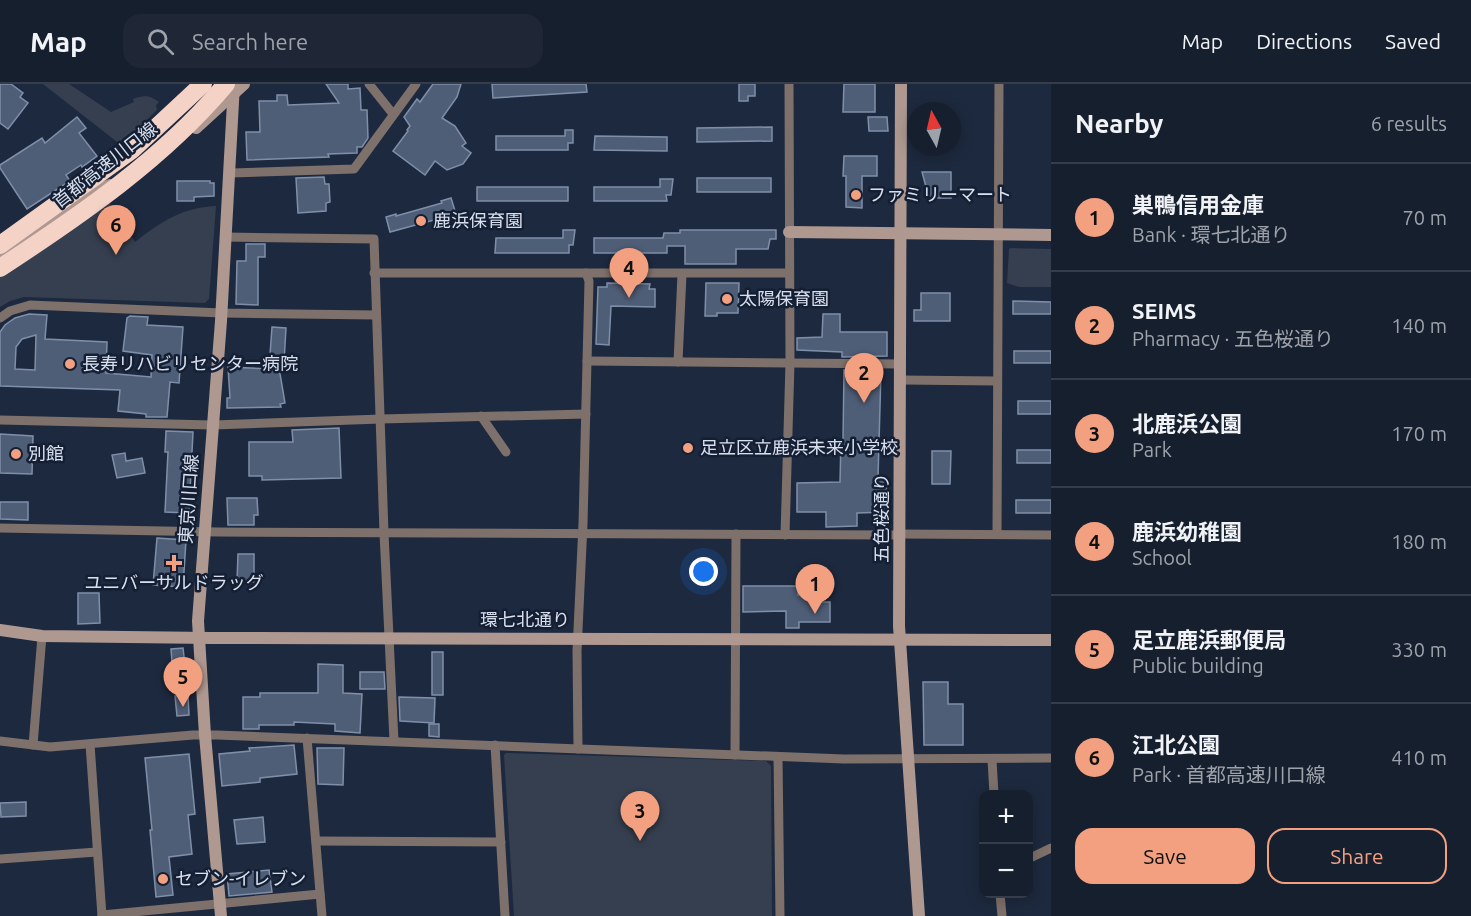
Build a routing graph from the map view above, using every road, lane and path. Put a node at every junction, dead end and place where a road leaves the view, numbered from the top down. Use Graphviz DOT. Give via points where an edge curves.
graph roads {
  1 [pos="190,84"];
  2 [pos="203,84"];
  3 [pos="244,84"];
  4 [pos="369,84"];
  5 [pos="416,84"];
  6 [pos="789,84"];
  7 [pos="901,84"];
  8 [pos="999,84"];
  9 [pos="231,87"];
  10 [pos="393,114"];
  11 [pos="231,173"];
  12 [pos="92,192"];
  13 [pos="789,232"];
  14 [pos="901,233"];
  15 [pos="998,234"];
  16 [pos="1051,235"];
  17 [pos="226,237"];
  18 [pos="0,245"];
  19 [pos="0,255"];
  20 [pos="0,268"];
  21 [pos="374,273"];
  22 [pos="586,273"];
  23 [pos="789,273"];
  24 [pos="682,274"];
  25 [pos="222,312"];
  26 [pos="376,315"];
  27 [pos="0,318"];
  28 [pos="587,361"];
  29 [pos="678,362"];
  30 [pos="790,363"];
  31 [pos="901,364"];
  32 [pos="901,380"];
  33 [pos="997,381"];
  34 [pos="586,414"];
  35 [pos="481,416"];
  36 [pos="381,419"];
  37 [pos="0,420"];
  38 [pos="213,425"];
  39 [pos="506,452"];
  40 [pos="0,528"];
  41 [pos="204,532"];
  42 [pos="384,533"];
  43 [pos="582,533"];
  44 [pos="736,534"];
  45 [pos="997,534"];
  46 [pos="785,535"];
  47 [pos="899,535"];
  48 [pos="1051,535"];
  49 [pos="0,630"];
  50 [pos="42,636"];
  51 [pos="198,638"];
  52 [pos="578,638"];
  53 [pos="390,639"];
  54 [pos="736,639"];
  55 [pos="900,640"];
  56 [pos="1051,640"];
  57 [pos="205,735"];
  58 [pos="307,738"];
  59 [pos="0,741"];
  60 [pos="394,741"];
  61 [pos="90,744"];
  62 [pos="33,745"];
  63 [pos="495,745"];
  64 [pos="578,749"];
  65 [pos="735,755"];
  66 [pos="777,757"];
  67 [pos="1051,758"];
  68 [pos="908,759"];
  69 [pos="992,760"];
  70 [pos="994,790"];
  71 [pos="316,841"];
  72 [pos="501,842"];
  73 [pos="1051,848"];
  74 [pos="97,852"];
  75 [pos="1033,857"];
  76 [pos="0,860"];
  77 [pos="320,894"];
  78 [pos="1000,898"];
  79 [pos="220,910"];
  80 [pos="102,915"];
  81 [pos="322,916"];
  82 [pos="505,916"];
  83 [pos="780,916"];
  84 [pos="919,916"];
  85 [pos="1002,916"];
  1 -- 12 [label="street" via="127,148"];
  2 -- 18 [label="highway, 首都高速川口線, bridge" via="132,150"];
  3 -- 9 [label="street"];
  4 -- 10 [label="street"];
  5 -- 10 [label="street"];
  6 -- 13 [label="street"];
  7 -- 14 [label="street, 五色桜通り"];
  8 -- 15 [label="street"];
  9 -- 11 [label="street, 東京川口線"];
  9 -- 12 [label="street" via="166,156 142,172"];
  9 -- 20 [label="highway, 首都高速川口線, bridge" via="143,165"];
  10 -- 11 [label="street" via="354,169"];
  11 -- 17 [label="street, 東京川口線"];
  12 -- 19 [label="street"];
  13 -- 14 [label="street"];
  13 -- 23 [label="street"];
  14 -- 15 [label="street"];
  14 -- 31 [label="street, 五色桜通り"];
  15 -- 16 [label="street"];
  15 -- 33 [label="street"];
  17 -- 21 [label="street" via="374,239"];
  17 -- 25 [label="street, 東京川口線"];
  21 -- 22 [label="street"];
  21 -- 26 [label="street"];
  22 -- 24 [label="street"];
  22 -- 28 [label="street"];
  23 -- 24 [label="street"];
  23 -- 30 [label="street"];
  24 -- 29 [label="street"];
  25 -- 26 [label="street"];
  25 -- 27 [label="street" via="30,305 10,310"];
  25 -- 38 [label="street, 東京川口線"];
  26 -- 36 [label="street"];
  28 -- 29 [label="street"];
  28 -- 34 [label="street"];
  29 -- 30 [label="street"];
  30 -- 31 [label="street"];
  30 -- 46 [label="street"];
  31 -- 32 [label="street, 五色桜通り"];
  32 -- 33 [label="street"];
  32 -- 47 [label="street, 五色桜通り"];
  33 -- 45 [label="street"];
  34 -- 35 [label="street"];
  34 -- 43 [label="street"];
  35 -- 36 [label="street"];
  35 -- 39 [label="street"];
  36 -- 38 [label="street"];
  36 -- 42 [label="street"];
  37 -- 38 [label="street"];
  38 -- 41 [label="street, 東京川口線"];
  40 -- 41 [label="street"];
  41 -- 42 [label="street"];
  41 -- 51 [label="street, 東京川口線"];
  42 -- 43 [label="street"];
  42 -- 53 [label="street"];
  43 -- 44 [label="street"];
  43 -- 52 [label="street"];
  44 -- 46 [label="street"];
  44 -- 54 [label="street"];
  45 -- 47 [label="street"];
  45 -- 48 [label="street"];
  46 -- 47 [label="street"];
  47 -- 55 [label="street, 五色桜通り"];
  49 -- 50 [label="street, 環七北通り"];
  50 -- 51 [label="street, 環七北通り"];
  50 -- 62 [label="street"];
  51 -- 53 [label="street, 環七北通り"];
  51 -- 57 [label="street, 東京川口線"];
  52 -- 53 [label="street, 環七北通り"];
  52 -- 54 [label="street, 環七北通り"];
  52 -- 64 [label="street"];
  53 -- 60 [label="street"];
  54 -- 55 [label="street, 環七北通り"];
  54 -- 65 [label="street"];
  55 -- 56 [label="street, 環七北通り"];
  55 -- 68 [label="street, 五色桜通り"];
  57 -- 58 [label="street"];
  57 -- 61 [label="street"];
  57 -- 79 [label="street, 東京川口線"];
  58 -- 60 [label="street"];
  58 -- 71 [label="street"];
  59 -- 62 [label="street"];
  60 -- 63 [label="street"];
  61 -- 62 [label="street"];
  61 -- 74 [label="street"];
  63 -- 64 [label="street"];
  63 -- 72 [label="street"];
  64 -- 65 [label="street"];
  65 -- 66 [label="street"];
  66 -- 68 [label="street"];
  66 -- 83 [label="street"];
  67 -- 69 [label="street"];
  68 -- 69 [label="street"];
  68 -- 84 [label="street, 五色桜通り"];
  69 -- 70 [label="street"];
  71 -- 72 [label="street"];
  71 -- 77 [label="street"];
  72 -- 82 [label="street"];
  73 -- 75 [label="street"];
  74 -- 76 [label="street"];
  74 -- 80 [label="street"];
  77 -- 79 [label="street"];
  77 -- 81 [label="street"];
  78 -- 85 [label="street"];
  79 -- 80 [label="street"];
}
